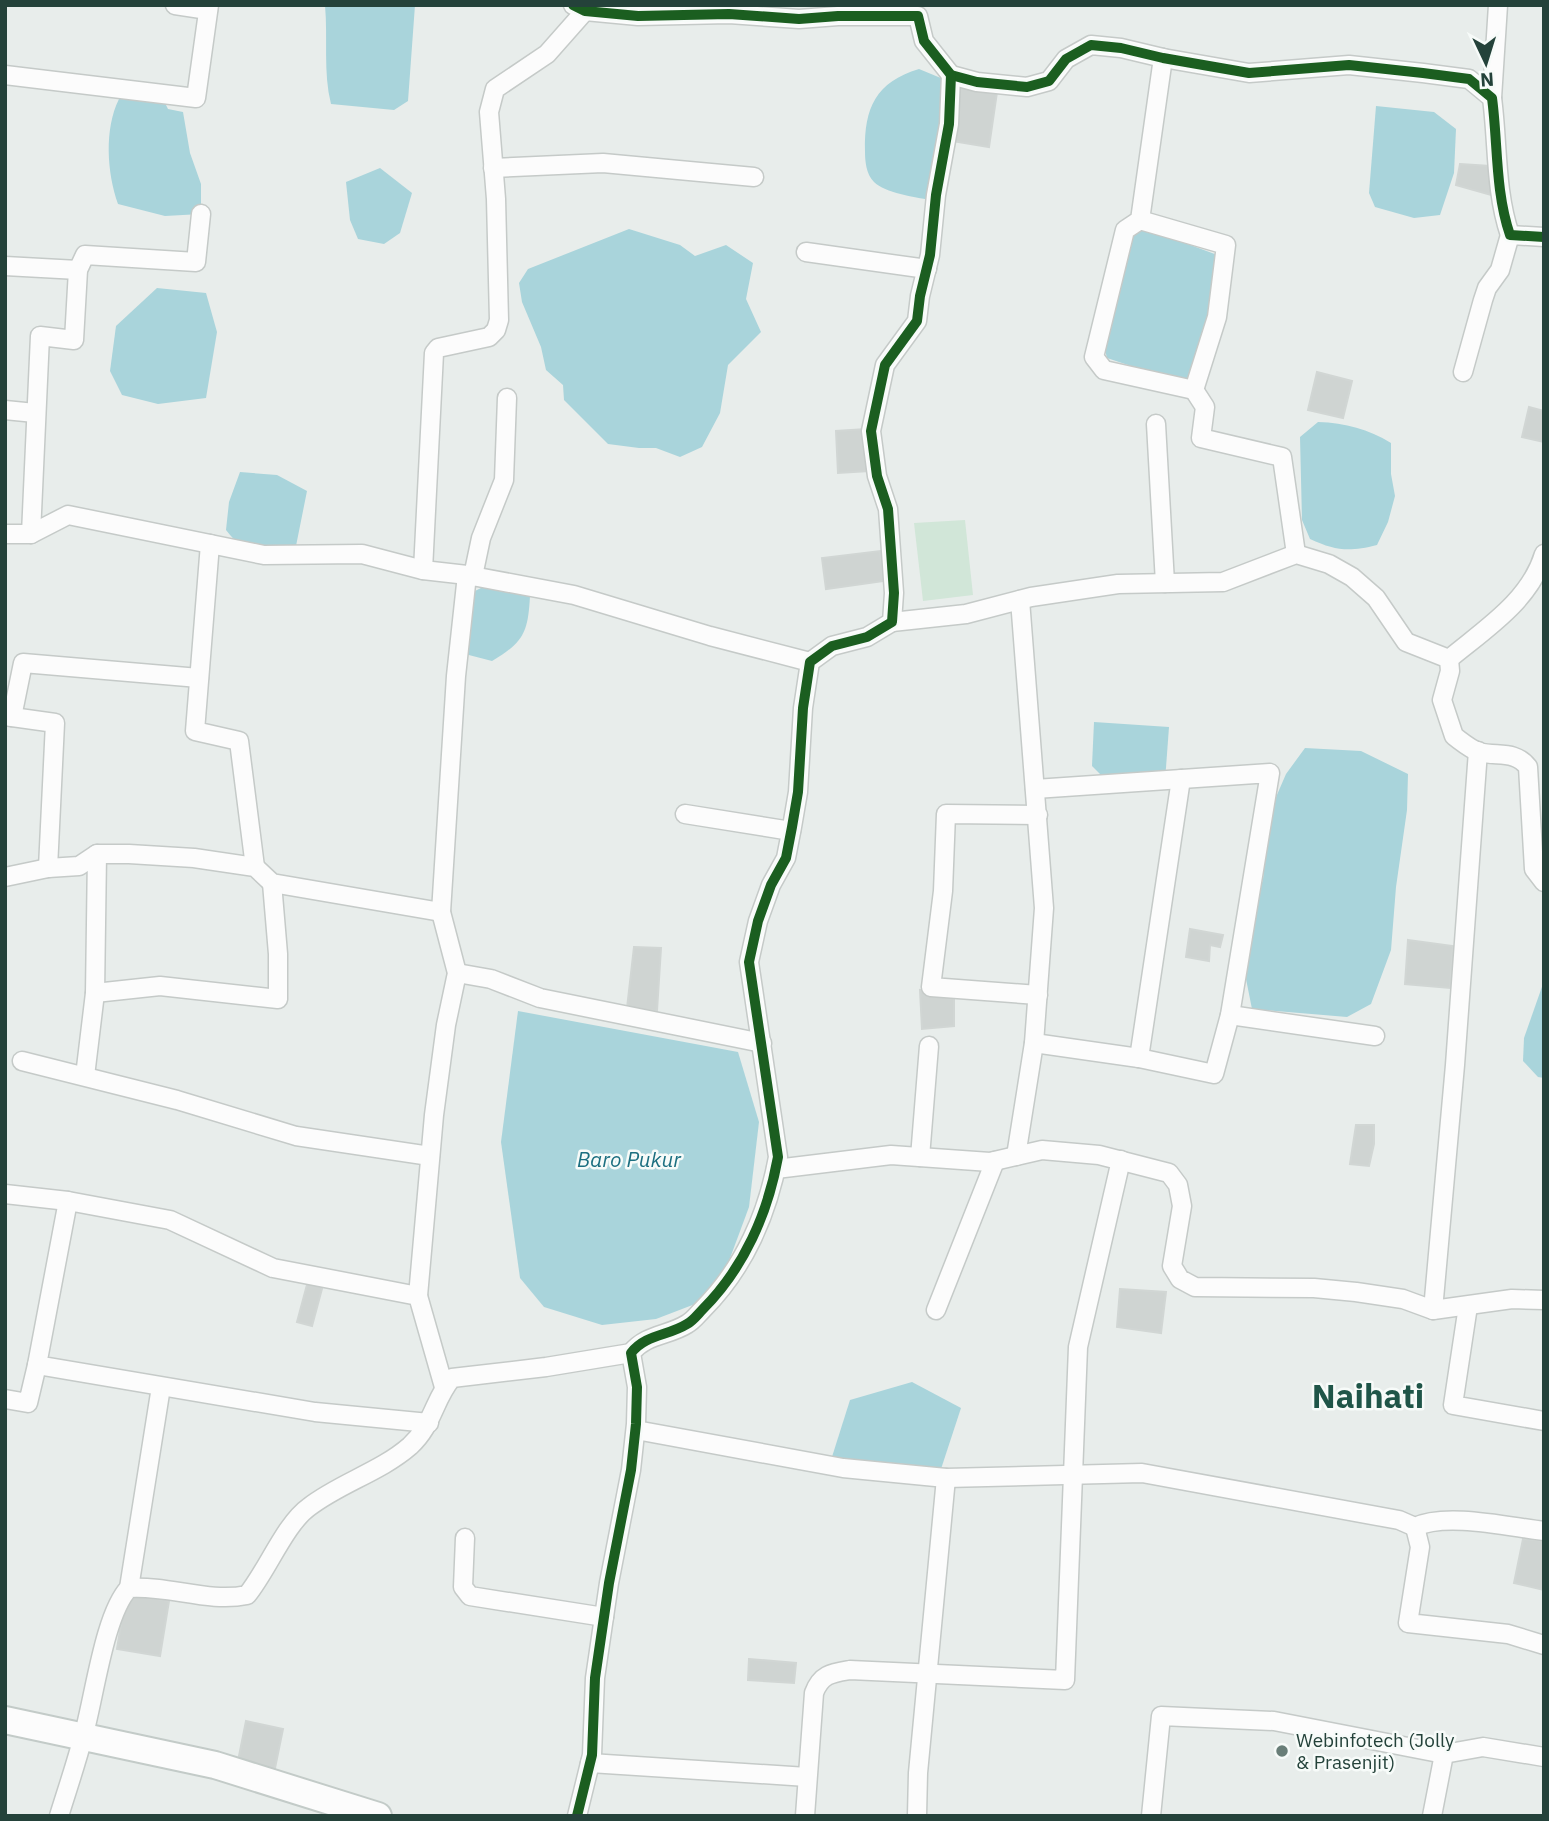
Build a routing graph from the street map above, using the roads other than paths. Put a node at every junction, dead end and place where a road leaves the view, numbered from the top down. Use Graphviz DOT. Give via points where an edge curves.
graph roads {
  1 [pos="175,5"];
  2 [pos="1499,5"];
  3 [pos="208,8"];
  4 [pos="579,8"];
  5 [pos="606,9"];
  6 [pos="918,10"];
  7 [pos="1163,58"];
  8 [pos="5,75"];
  9 [pos="951,75"];
  10 [pos="1492,98"];
  11 [pos="493,168"];
  12 [pos="754,177"];
  13 [pos="201,214"];
  14 [pos="1140,220"];
  15 [pos="1510,234"];
  16 [pos="1544,237"];
  17 [pos="806,252"];
  18 [pos="5,266"];
  19 [pos="927,268"];
  20 [pos="78,270"];
  21 [pos="1463,372"];
  22 [pos="1194,390"];
  23 [pos="507,398"];
  24 [pos="5,410"];
  25 [pos="36,413"];
  26 [pos="1156,424"];
  27 [pos="5,534"];
  28 [pos="31,534"];
  29 [pos="210,544"];
  30 [pos="1296,554"];
  31 [pos="1544,554"];
  32 [pos="423,570"];
  33 [pos="470,575"];
  34 [pos="1165,583"];
  35 [pos="1020,600"];
  36 [pos="892,622"];
  37 [pos="1449,659"];
  38 [pos="810,662"];
  39 [pos="199,678"];
  40 [pos="9,717"];
  41 [pos="1478,751"];
  42 [pos="1181,779"];
  43 [pos="1035,789"];
  44 [pos="685,814"];
  45 [pos="1038,815"];
  46 [pos="791,831"];
  47 [pos="97,854"];
  48 [pos="255,867"];
  49 [pos="48,869"];
  50 [pos="5,877"];
  51 [pos="272,883"];
  52 [pos="1544,883"];
  53 [pos="442,912"];
  54 [pos="457,973"];
  55 [pos="95,993"];
  56 [pos="1038,996"];
  57 [pos="1230,1015"];
  58 [pos="1375,1036"];
  59 [pos="762,1043"];
  60 [pos="1034,1043"];
  61 [pos="929,1046"];
  62 [pos="1139,1058"];
  63 [pos="22,1060"];
  64 [pos="85,1076"];
  65 [pos="430,1156"];
  66 [pos="1016,1156"];
  67 [pos="920,1157"];
  68 [pos="1121,1160"];
  69 [pos="995,1161"];
  70 [pos="776,1169"];
  71 [pos="5,1194"];
  72 [pos="68,1201"];
  73 [pos="418,1296"];
  74 [pos="1544,1300"];
  75 [pos="1468,1307"];
  76 [pos="936,1310"];
  77 [pos="1433,1310"];
  78 [pos="631,1353"];
  79 [pos="37,1365"];
  80 [pos="161,1387"];
  81 [pos="444,1387"];
  82 [pos="5,1399"];
  83 [pos="1544,1421"];
  84 [pos="429,1423"];
  85 [pos="636,1430"];
  86 [pos="1073,1475"];
  87 [pos="946,1478"];
  88 [pos="1415,1527"];
  89 [pos="1544,1531"];
  90 [pos="465,1538"];
  91 [pos="130,1588"];
  92 [pos="604,1617"];
  93 [pos="1544,1645"];
  94 [pos="929,1675"];
  95 [pos="5,1720"];
  96 [pos="83,1736"];
  97 [pos="1444,1754"];
  98 [pos="1544,1757"];
  99 [pos="590,1763"];
  100 [pos="807,1777"];
  101 [pos="331,1809"];
  102 [pos="59,1816"];
  103 [pos="378,1816"];
  104 [pos="577,1816"];
  105 [pos="805,1816"];
  106 [pos="917,1816"];
  107 [pos="1151,1816"];
  108 [pos="1432,1816"];
  1 -- 3 [label="street"];
  2 -- 10 [label="street"];
  3 -- 8 [label="street" via="196,98"];
  4 -- 5 [label="street"];
  4 -- 11 [label="street" via="547,54 495,89 489,112"];
  5 -- 6 [label="street" via="638,16 729,14 799,19"];
  6 -- 9 [label="street" via="924,41"];
  7 -- 9 [label="street" via="1091,45 1066,60 1049,81 1027,88"];
  7 -- 10 [label="street" via="1250,73 1349,65 1423,73 1469,79"];
  7 -- 14 [label="street"];
  9 -- 19 [label="street" via="949,124"];
  10 -- 15 [label="street" via="1498,177"];
  11 -- 12 [label="street" via="603,163"];
  11 -- 32 [label="street" via="499,320 489,337 433,353"];
  13 -- 20 [label="street" via="196,262 85,255"];
  14 -- 22 [label="street" via="1226,245 1217,317"];
  14 -- 22 [label="street" via="1125,230 1094,358 1104,370"];
  15 -- 16 [label="street"];
  15 -- 21 [label="street" via="1500,270 1487,288"];
  17 -- 19 [label="street"];
  18 -- 20 [label="street"];
  19 -- 36 [label="street" via="917,321 886,365 871,431 877,476 888,509"];
  20 -- 25 [label="street" via="74,340 40,336"];
  22 -- 30 [label="street" via="1205,407 1201,438 1282,457"];
  23 -- 33 [label="street" via="504,480"];
  24 -- 25 [label="street"];
  25 -- 28 [label="street"];
  26 -- 34 [label="street"];
  27 -- 28 [label="street"];
  28 -- 29 [label="street" via="68,515"];
  29 -- 32 [label="street" via="264,555 362,554"];
  29 -- 39 [label="street"];
  30 -- 34 [label="street" via="1223,582"];
  30 -- 37 [label="street" via="1352,577 1376,598 1406,642"];
  31 -- 37 [label="street" via="1538,573 1514,605"];
  32 -- 33 [label="street"];
  33 -- 38 [label="street" via="574,595"];
  33 -- 53 [label="street" via="456,676"];
  34 -- 35 [label="street" via="1118,584"];
  35 -- 36 [label="street" via="966,614"];
  35 -- 43 [label="street"];
  36 -- 38 [label="street" via="867,636 832,646"];
  37 -- 41 [label="street" via="1443,700 1450,724 1454,736"];
  38 -- 46 [label="street"];
  39 -- 40 [label="street" via="23,663"];
  39 -- 48 [label="street" via="195,731 239,741"];
  40 -- 49 [label="street" via="55,723"];
  41 -- 52 [label="street" via="1511,755 1528,767 1534,869"];
  41 -- 77 [label="street"];
  42 -- 43 [label="street"];
  42 -- 57 [label="street" via="1270,773"];
  42 -- 62 [label="street"];
  43 -- 45 [label="street"];
  44 -- 46 [label="street"];
  45 -- 56 [label="street" via="1044,908"];
  45 -- 56 [label="street" via="946,814 943,891 931,987"];
  46 -- 59 [label="street" via="786,858 758,921 749,962"];
  47 -- 48 [label="street" via="194,858"];
  47 -- 49 [label="street" via="79,866"];
  47 -- 55 [label="street"];
  48 -- 51 [label="street"];
  49 -- 50 [label="street"];
  51 -- 53 [label="street"];
  51 -- 55 [label="street" via="278,999 160,986"];
  53 -- 54 [label="street"];
  54 -- 59 [label="street" via="491,979 540,998"];
  54 -- 65 [label="street"];
  55 -- 64 [label="street"];
  56 -- 60 [label="street"];
  57 -- 58 [label="street"];
  57 -- 62 [label="street" via="1214,1074"];
  59 -- 70 [label="street"];
  60 -- 62 [label="street"];
  60 -- 66 [label="street"];
  61 -- 67 [label="street"];
  63 -- 64 [label="street"];
  64 -- 65 [label="street" via="296,1136"];
  65 -- 73 [label="street"];
  66 -- 68 [label="street" via="1042,1150"];
  66 -- 69 [label="street"];
  67 -- 69 [label="street"];
  67 -- 70 [label="street" via="878,1156"];
  68 -- 77 [label="street" via="1169,1173 1178,1185 1182,1206 1172,1266 1180,1279 1195,1287 1356,1292 1403,1299"];
  68 -- 86 [label="street" via="1078,1347"];
  69 -- 76 [label="street"];
  70 -- 78 [label="street" via="753,1236 716,1296 687,1324 638,1344"];
  71 -- 72 [label="street"];
  72 -- 73 [label="street" via="170,1220 273,1268"];
  72 -- 79 [label="street"];
  73 -- 81 [label="street"];
  74 -- 75 [label="street" via="1512,1299"];
  75 -- 77 [label="street"];
  75 -- 83 [label="street" via="1453,1405"];
  78 -- 81 [label="street" via="468,1375 452,1378"];
  78 -- 85 [label="street" via="637,1387"];
  79 -- 80 [label="street"];
  79 -- 82 [label="street" via="28,1403"];
  80 -- 84 [label="street" via="315,1412"];
  80 -- 91 [label="street"];
  81 -- 84 [label="street"];
  84 -- 91 [label="street" via="390,1460 306,1508 247,1595 228,1599 176,1589"];
  85 -- 87 [label="street" via="843,1468"];
  85 -- 92 [label="street"];
  86 -- 87 [label="street"];
  86 -- 88 [label="street" via="1142,1474 1399,1520"];
  86 -- 94 [label="street" via="1065,1680"];
  87 -- 94 [label="street"];
  88 -- 89 [label="street" via="1426,1521 1449,1520"];
  88 -- 93 [label="street" via="1420,1547 1408,1623 1507,1634"];
  90 -- 92 [label="street" via="463,1587 470,1596"];
  91 -- 96 [label="street" via="120,1598 104,1648"];
  92 -- 99 [label="street"];
  94 -- 100 [label="street" via="850,1670 830,1673 818,1681"];
  94 -- 106 [label="street"];
  95 -- 96 [label="main road"];
  96 -- 101 [label="main road" via="215,1765"];
  96 -- 102 [label="street"];
  97 -- 98 [label="street" via="1483,1747"];
  97 -- 107 [label="street" via="1274,1721 1161,1716"];
  97 -- 108 [label="street"];
  99 -- 100 [label="street"];
  99 -- 104 [label="street"];
  100 -- 105 [label="street"];
  101 -- 103 [label="main road"];
}
